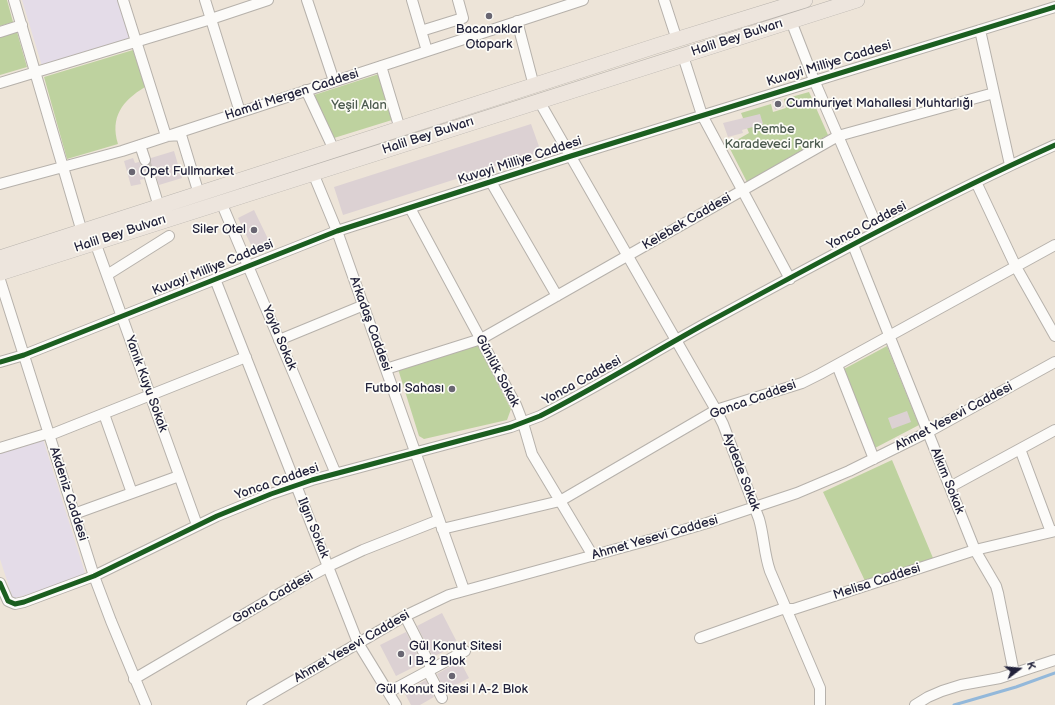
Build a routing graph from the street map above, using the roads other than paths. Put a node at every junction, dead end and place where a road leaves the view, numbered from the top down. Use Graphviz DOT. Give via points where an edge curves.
graph roads {
  1 [pos="14,0"];
  2 [pos="123,0"];
  3 [pos="205,0"];
  4 [pos="268,0"];
  5 [pos="308,0"];
  6 [pos="412,0"];
  7 [pos="458,0"];
  8 [pos="583,0"];
  9 [pos="664,0"];
  10 [pos="805,0"];
  11 [pos="857,0"];
  12 [pos="784,3"];
  13 [pos="1055,7"];
  14 [pos="211,19"];
  15 [pos="517,21"];
  16 [pos="791,21"];
  17 [pos="22,25"];
  18 [pos="980,30"];
  19 [pos="421,31"];
  20 [pos="0,32"];
  21 [pos="677,40"];
  22 [pos="136,42"];
  23 [pos="427,51"];
  24 [pos="683,56"];
  25 [pos="381,66"];
  26 [pos="36,73"];
  27 [pos="814,80"];
  28 [pos="334,81"];
  29 [pos="0,84"];
  30 [pos="534,86"];
  31 [pos="306,90"];
  32 [pos="994,93"];
  33 [pos="539,101"];
  34 [pos="240,112"];
  35 [pos="702,115"];
  36 [pos="400,129"];
  37 [pos="166,136"];
  38 [pos="838,136"];
  39 [pos="140,145"];
  40 [pos="1055,145"];
  41 [pos="334,150"];
  42 [pos="571,156"];
  43 [pos="145,160"];
  44 [pos="1010,165"];
  45 [pos="63,166"];
  46 [pos="313,173"];
  47 [pos="150,177"];
  48 [pos="491,182"];
  49 [pos="976,182"];
  50 [pos="0,184"];
  51 [pos="742,191"];
  52 [pos="199,194"];
  53 [pos="221,202"];
  54 [pos="159,207"];
  55 [pos="410,208"];
  56 [pos="337,231"];
  57 [pos="879,231"];
  58 [pos="82,232"];
  59 [pos="168,236"];
  60 [pos="95,242"];
  61 [pos="853,245"];
  62 [pos="1055,245"];
  63 [pos="628,256"];
  64 [pos="0,258"];
  65 [pos="248,266"];
  66 [pos="1016,267"];
  67 [pos="0,273"];
  68 [pos="107,275"];
  69 [pos="215,279"];
  70 [pos="790,279"];
  71 [pos="0,280"];
  72 [pos="557,296"];
  73 [pos="364,305"];
  74 [pos="122,316"];
  75 [pos="889,336"];
  76 [pos="1055,336"];
  77 [pos="481,339"];
  78 [pos="280,340"];
  79 [pos="677,340"];
  80 [pos="24,355"];
  81 [pos="246,357"];
  82 [pos="0,362"];
  83 [pos="1055,362"];
  84 [pos="837,365"];
  85 [pos="386,369"];
  86 [pos="150,395"];
  87 [pos="716,410"];
  88 [pos="104,414"];
  89 [pos="523,423"];
  90 [pos="1055,430"];
  91 [pos="928,432"];
  92 [pos="49,434"];
  93 [pos="0,448"];
  94 [pos="1020,449"];
  95 [pos="416,452"];
  96 [pos="874,459"];
  97 [pos="336,474"];
  98 [pos="179,476"];
  99 [pos="296,485"];
  100 [pos="950,487"];
  101 [pos="132,493"];
  102 [pos="560,501"];
  103 [pos="755,508"];
  104 [pos="74,514"];
  105 [pos="197,525"];
  106 [pos="441,525"];
  107 [pos="1053,531"];
  108 [pos="975,550"];
  109 [pos="593,556"];
  110 [pos="328,567"];
  111 [pos="94,576"];
  112 [pos="0,583"];
  113 [pos="464,590"];
  114 [pos="786,609"];
  115 [pos="405,616"];
  116 [pos="700,638"];
  117 [pos="358,643"];
  118 [pos="465,651"];
  119 [pos="1055,660"];
  120 [pos="430,670"];
  121 [pos="1014,674"];
  122 [pos="134,679"];
  123 [pos="389,692"];
  124 [pos="442,698"];
  125 [pos="146,705"];
  126 [pos="252,705"];
  127 [pos="396,705"];
  128 [pos="820,705"];
  129 [pos="915,705"];
  1 -- 17 [label="street"];
  2 -- 22 [label="street"];
  3 -- 14 [label="street"];
  4 -- 14 [label="street"];
  5 -- 28 [label="street"];
  6 -- 19 [label="street"];
  7 -- 19 [label="street" via="463,18"];
  8 -- 15 [label="street, Hamdi Mergen Caddesi"];
  9 -- 21 [label="street"];
  10 -- 12 [label="highway, Halil Bey Bulvarı"];
  11 -- 16 [label="highway, Halil Bey Bulvarı"];
  12 -- 21 [label="highway, Halil Bey Bulvarı"];
  13 -- 18 [label="street, Kuvayi Milliye Caddesi"];
  14 -- 22 [label="street"];
  14 -- 34 [label="street"];
  15 -- 23 [label="street, Hamdi Mergen Caddesi"];
  15 -- 30 [label="street"];
  16 -- 24 [label="highway, Halil Bey Bulvarı"];
  16 -- 27 [label="street"];
  17 -- 20 [label="street"];
  17 -- 26 [label="street"];
  18 -- 27 [label="street, Kuvayi Milliye Caddesi"];
  18 -- 32 [label="street"];
  19 -- 23 [label="street"];
  21 -- 30 [label="highway, Halil Bey Bulvarı"];
  22 -- 26 [label="street"];
  22 -- 37 [label="street"];
  23 -- 25 [label="street, Hamdi Mergen Caddesi"];
  24 -- 33 [label="highway, Halil Bey Bulvarı"];
  24 -- 35 [label="street"];
  25 -- 28 [label="street, Hamdi Mergen Caddesi"];
  25 -- 36 [label="street"];
  26 -- 29 [label="street"];
  26 -- 45 [label="street"];
  27 -- 35 [label="street, Kuvayi Milliye Caddesi"];
  27 -- 38 [label="street"];
  28 -- 31 [label="street, Hamdi Mergen Caddesi"];
  30 -- 36 [label="highway, Halil Bey Bulvarı"];
  31 -- 34 [label="street, Hamdi Mergen Caddesi"];
  31 -- 41 [label="street"];
  32 -- 38 [label="street, Kelebek Caddesi"];
  32 -- 44 [label="street"];
  33 -- 42 [label="street, Aydede Sokak"];
  33 -- 46 [label="highway, Halil Bey Bulvarı"];
  34 -- 37 [label="street, Hamdi Mergen Caddesi"];
  35 -- 42 [label="street, Kuvayi Milliye Caddesi"];
  35 -- 51 [label="street"];
  36 -- 41 [label="highway, Halil Bey Bulvarı"];
  37 -- 39 [label="street, Hamdi Mergen Caddesi"];
  37 -- 52 [label="street" via="181,135"];
  38 -- 51 [label="street, Kelebek Caddesi"];
  38 -- 57 [label="street"];
  39 -- 43 [label="street"];
  39 -- 45 [label="street, Hamdi Mergen Caddesi"];
  40 -- 44 [label="street, Yonca Caddesi"];
  41 -- 52 [label="highway, Halil Bey Bulvarı"];
  42 -- 48 [label="street, Kuvayi Milliye Caddesi"];
  42 -- 63 [label="street, Aydede Sokak"];
  44 -- 49 [label="street, Yonca Caddesi"];
  45 -- 50 [label="street, Hamdi Mergen Caddesi"];
  45 -- 58 [label="street"];
  46 -- 53 [label="highway, Halil Bey Bulvarı"];
  46 -- 56 [label="street, Arkadaş Caddesi"];
  47 -- 54 [label="street"];
  48 -- 55 [label="street, Kuvayi Milliye Caddesi"];
  48 -- 72 [label="street"];
  49 -- 57 [label="street, Yonca Caddesi"];
  49 -- 66 [label="street"];
  51 -- 63 [label="street, Kelebek Caddesi"];
  51 -- 70 [label="street"];
  52 -- 54 [label="highway, Halil Bey Bulvarı"];
  53 -- 60 [label="highway, Halil Bey Bulvarı"];
  53 -- 65 [label="street, Yayla Sokak"];
  54 -- 58 [label="highway, Halil Bey Bulvarı"];
  55 -- 56 [label="street, Kuvayi Milliye Caddesi"];
  55 -- 77 [label="street, Günlük Sokak"];
  56 -- 65 [label="street, Kuvayi Milliye Caddesi"];
  56 -- 73 [label="street, Arkadaş Caddesi"];
  57 -- 61 [label="street, Yonca Caddesi"];
  58 -- 64 [label="highway, Halil Bey Bulvarı"];
  59 -- 68 [label="street, Halil Bey Bulvarı"];
  60 -- 67 [label="highway, Halil Bey Bulvarı"];
  60 -- 68 [label="street, Yanık Kuyu Sokak"];
  61 -- 70 [label="street, Yonca Caddesi"];
  61 -- 75 [label="street, Alkım Sokak"];
  62 -- 66 [label="street, Gonca Caddesi"];
  63 -- 72 [label="street, Kelebek Caddesi"];
  63 -- 79 [label="street, Aydede Sokak"];
  65 -- 69 [label="street, Kuvayi Milliye Caddesi"];
  65 -- 78 [label="street, Yayla Sokak"];
  66 -- 75 [label="street, Gonca Caddesi"];
  66 -- 76 [label="street"];
  68 -- 74 [label="street, Yanık Kuyu Sokak"];
  69 -- 74 [label="street, Kuvayi Milliye Caddesi"];
  69 -- 81 [label="street, Ilgın Sokak"];
  70 -- 79 [label="street, Yonca Caddesi"];
  71 -- 80 [label="street, Akdeniz Caddesi"];
  72 -- 77 [label="street, Kelebek Caddesi"];
  73 -- 78 [label="street"];
  73 -- 85 [label="street, Arkadaş Caddesi"];
  74 -- 80 [label="street, Kuvayi Milliye Caddesi"];
  74 -- 86 [label="street, Yanık Kuyu Sokak"];
  75 -- 84 [label="street, Gonca Caddesi"];
  75 -- 91 [label="street, Alkım Sokak"];
  77 -- 85 [label="street, Kelebek Caddesi"];
  77 -- 89 [label="street, Günlük Sokak" via="516,404"];
  78 -- 97 [label="street, Yayla Sokak"];
  79 -- 87 [label="street, Aydede Sokak"];
  79 -- 89 [label="street, Yonca Caddesi" via="558,407"];
  80 -- 82 [label="street, Kuvayi Milliye Caddesi"];
  80 -- 92 [label="street, Akdeniz Caddesi"];
  81 -- 86 [label="street"];
  81 -- 99 [label="street, Ilgın Sokak"];
  83 -- 91 [label="street, Ahmet Yesevi Caddesi"];
  84 -- 87 [label="street, Gonca Caddesi" via="802,382"];
  84 -- 96 [label="street"];
  85 -- 95 [label="street, Arkadaş Caddesi"];
  86 -- 88 [label="street"];
  86 -- 98 [label="street, Yanık Kuyu Sokak"];
  87 -- 102 [label="street, Gonca Caddesi"];
  87 -- 103 [label="street, Aydede Sokak"];
  88 -- 92 [label="street"];
  88 -- 101 [label="street"];
  89 -- 95 [label="street, Yonca Caddesi"];
  89 -- 102 [label="street, Günlük Sokak" via="532,454"];
  90 -- 94 [label="street"];
  91 -- 96 [label="street, Ahmet Yesevi Caddesi"];
  91 -- 100 [label="street, Alkım Sokak"];
  92 -- 93 [label="street"];
  92 -- 104 [label="street, Akdeniz Caddesi"];
  94 -- 100 [label="street"];
  94 -- 107 [label="street"];
  95 -- 97 [label="street, Yonca Caddesi"];
  95 -- 106 [label="street, Arkadaş Caddesi"];
  96 -- 103 [label="street, Ahmet Yesevi Caddesi" via="823,483"];
  97 -- 99 [label="street, Yonca Caddesi"];
  98 -- 101 [label="street"];
  98 -- 105 [label="street, Yanık Kuyu Sokak"];
  99 -- 105 [label="street, Yonca Caddesi" via="241,505"];
  99 -- 110 [label="street, Ilgın Sokak"];
  100 -- 108 [label="street, Alkım Sokak"];
  101 -- 104 [label="street"];
  102 -- 106 [label="street, Gonca Caddesi"];
  102 -- 109 [label="street, Günlük Sokak"];
  103 -- 109 [label="street, Ahmet Yesevi Caddesi"];
  103 -- 114 [label="street, Aydede Sokak" via="762,528 767,561"];
  104 -- 111 [label="street, Akdeniz Caddesi"];
  105 -- 111 [label="street, Yonca Caddesi"];
  106 -- 110 [label="street, Gonca Caddesi" via="363,550"];
  106 -- 113 [label="street, Arkadaş Caddesi"];
  107 -- 108 [label="street, Melisa Caddesi"];
  108 -- 114 [label="street, Melisa Caddesi" via="794,609"];
  108 -- 121 [label="street, Alkım Sokak" via="998,592"];
  109 -- 113 [label="street, Ahmet Yesevi Caddesi"];
  110 -- 117 [label="street, Ilgın Sokak"];
  110 -- 122 [label="street, Gonca Caddesi" via="301,580"];
  111 -- 112 [label="street, Yonca Caddesi" via="15,604 8,601"];
  111 -- 122 [label="street, Akdeniz Caddesi"];
  113 -- 115 [label="street, Ahmet Yesevi Caddesi"];
  114 -- 116 [label="street, Melisa Caddesi"];
  114 -- 128 [label="street, Aydede Sokak" via="820,688"];
  115 -- 117 [label="street, Ahmet Yesevi Caddesi"];
  115 -- 120 [label="street"];
  117 -- 123 [label="street, Ilgın Sokak"];
  117 -- 126 [label="street, Ahmet Yesevi Caddesi"];
  118 -- 120 [label="street"];
  119 -- 121 [label="street"];
  120 -- 123 [label="street"];
  120 -- 124 [label="street"];
  121 -- 129 [label="street" via="942,691"];
  122 -- 125 [label="street, Akdeniz Caddesi"];
  123 -- 127 [label="street, Ilgın Sokak"];
}
